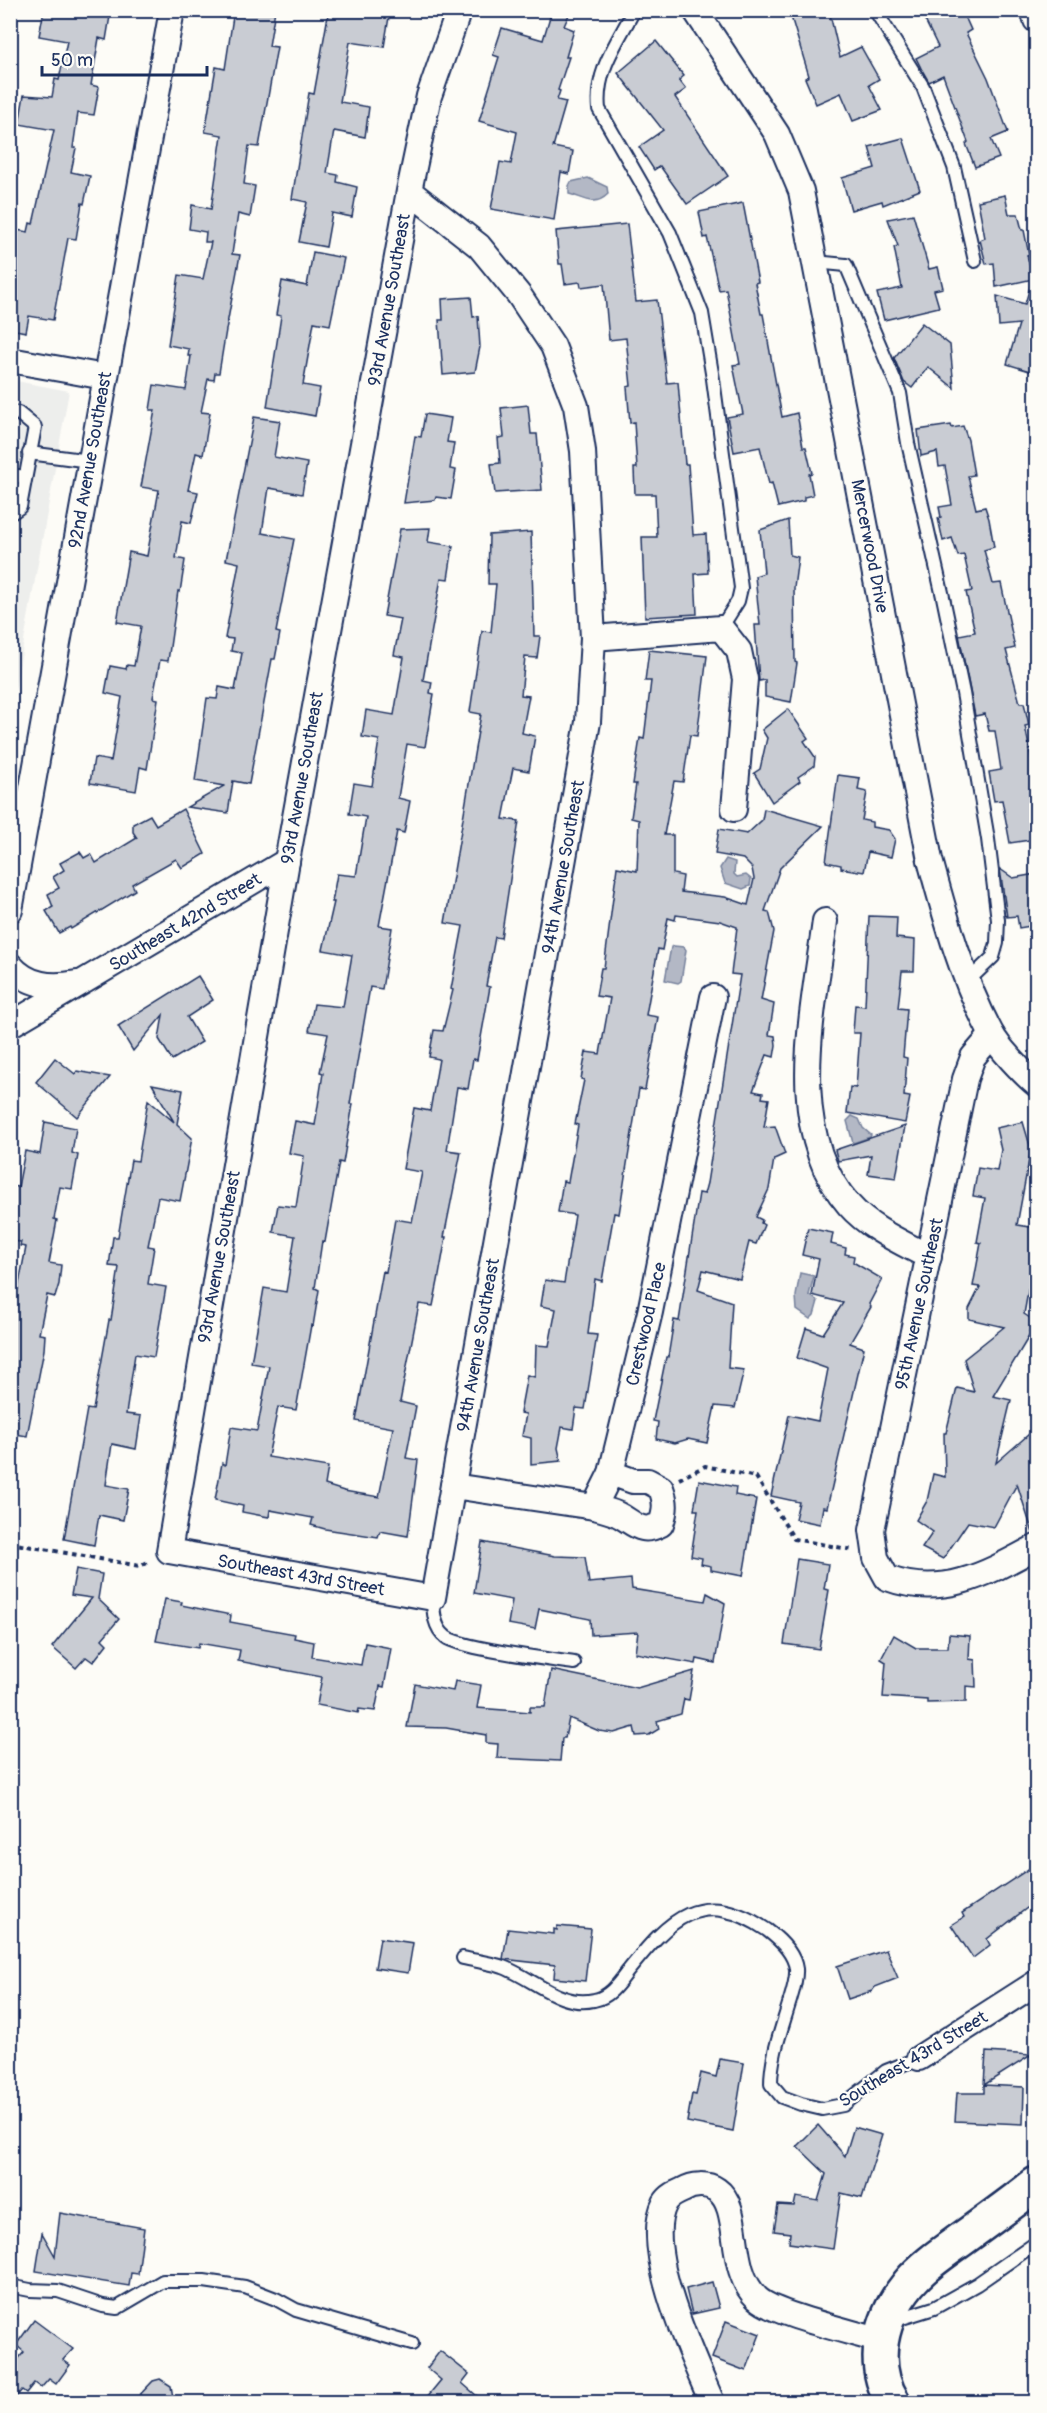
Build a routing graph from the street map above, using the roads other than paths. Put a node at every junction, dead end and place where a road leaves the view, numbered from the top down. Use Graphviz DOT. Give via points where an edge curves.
graph roads {
  1 [pos="172,10"];
  2 [pos="459,10"];
  3 [pos="634,10"];
  4 [pos="695,10"];
  5 [pos="875,10"];
  6 [pos="1033,10"];
  7 [pos="1036,20"];
  8 [pos="409,191"];
  9 [pos="975,261"];
  10 [pos="814,262"];
  11 [pos="10,360"];
  12 [pos="105,377"];
  13 [pos="10,412"];
  14 [pos="29,453"];
  15 [pos="90,461"];
  16 [pos="10,475"];
  17 [pos="25,477"];
  18 [pos="10,514"];
  19 [pos="721,628"];
  20 [pos="593,638"];
  21 [pos="734,809"];
  22 [pos="287,861"];
  23 [pos="10,910"];
  24 [pos="825,921"];
  25 [pos="10,965"];
  26 [pos="968,981"];
  27 [pos="82,982"];
  28 [pos="712,997"];
  29 [pos="10,1025"];
  30 [pos="992,1035"];
  31 [pos="1036,1084"];
  32 [pos="929,1257"];
  33 [pos="611,1473"];
  34 [pos="453,1486"];
  35 [pos="594,1507"];
  36 [pos="1036,1547"];
  37 [pos="169,1551"];
  38 [pos="433,1598"];
  39 [pos="574,1663"];
  40 [pos="463,1958"];
  41 [pos="1036,1983"];
  42 [pos="919,2058"];
  43 [pos="1036,2184"];
  44 [pos="1036,2243"];
  45 [pos="10,2286"];
  46 [pos="883,2332"];
  47 [pos="412,2344"];
  48 [pos="712,2403"];
  49 [pos="893,2403"];
  1 -- 12 [label="street, 92nd Avenue Southeast"];
  2 -- 8 [label="street, 93rd Avenue Southeast" via="429,96"];
  3 -- 19 [label="lane" via="600,79 599,109 669,233 702,312 741,588 738,601"];
  4 -- 10 [label="street, Mercerwood Drive" via="777,134 801,191"];
  5 -- 9 [label="lane" via="923,87 954,167"];
  6 -- 7 [label="street"];
  8 -- 20 [label="street, 94th Avenue Southeast" via="479,246 554,346 576,406 584,452"];
  8 -- 22 [label="street, 93rd Avenue Southeast"];
  10 -- 26 [label="street, Mercerwood Drive" via="930,860"];
  10 -- 26 [label="lane" via="846,265 900,393 944,597 988,839 998,920 993,957"];
  11 -- 12 [label="street"];
  12 -- 15 [label="street, 92nd Avenue Southeast"];
  13 -- 14 [label="lane" via="18,413 34,427"];
  14 -- 15 [label="lane"];
  14 -- 17 [label="lane"];
  15 -- 23 [label="street, 92nd Avenue Southeast"];
  16 -- 17 [label="lane"];
  17 -- 18 [label="lane" via="20,507"];
  19 -- 20 [label="street"];
  19 -- 21 [label="street" via="739,651 745,679"];
  20 -- 34 [label="street, 94th Avenue Southeast" via="588,722"];
  22 -- 27 [label="street, Southeast 42nd Street"];
  22 -- 37 [label="street, 93rd Avenue Southeast"];
  24 -- 32 [label="street" via="809,1053 808,1101 815,1137 828,1172 848,1204 874,1227"];
  25 -- 27 [label="street, Southeast 42nd Street" via="34,983"];
  26 -- 30 [label="street, Mercerwood Drive"];
  27 -- 29 [label="street, Southeast 42nd Street"];
  28 -- 33 [label="street, Crestwood Place" via="650,1312"];
  30 -- 31 [label="street, Mercerwood Drive"];
  30 -- 32 [label="street, 95th Avenue Southeast" via="973,1057 965,1079"];
  32 -- 36 [label="street, 95th Avenue Southeast" via="872,1530 876,1558 887,1578 904,1585 931,1588 958,1584"];
  33 -- 35 [label="street, Crestwood Place"];
  33 -- 35 [label="street" via="661,1488 666,1511 661,1524 651,1529 637,1527 617,1514"];
  34 -- 35 [label="street"];
  34 -- 38 [label="street, 94th Avenue Southeast"];
  37 -- 38 [label="street, Southeast 43rd Street"];
  38 -- 39 [label="lane" via="434,1614 446,1637 465,1644"];
  40 -- 42 [label="lane, Southeast 43rd Street" via="502,1967 563,1999 596,2000 612,1992 656,1936 672,1923 694,1911 721,1910 762,1927 777,1937 792,1956 796,1970 792,1992 771,2064 771,2084 782,2097 822,2109 843,2105 885,2071"];
  41 -- 42 [label="street, Southeast 43rd Street"];
  43 -- 46 [label="street" via="910,2282"];
  44 -- 46 [label="lane" via="978,2284"];
  45 -- 47 [label="lane" via="58,2291 117,2308 163,2281 204,2281 245,2287 296,2310"];
  46 -- 48 [label="street" via="774,2309 757,2298 743,2280 738,2265 725,2196 704,2185 689,2186 673,2194 661,2213 660,2256 678,2322"];
  46 -- 49 [label="street" via="879,2359"];
}
